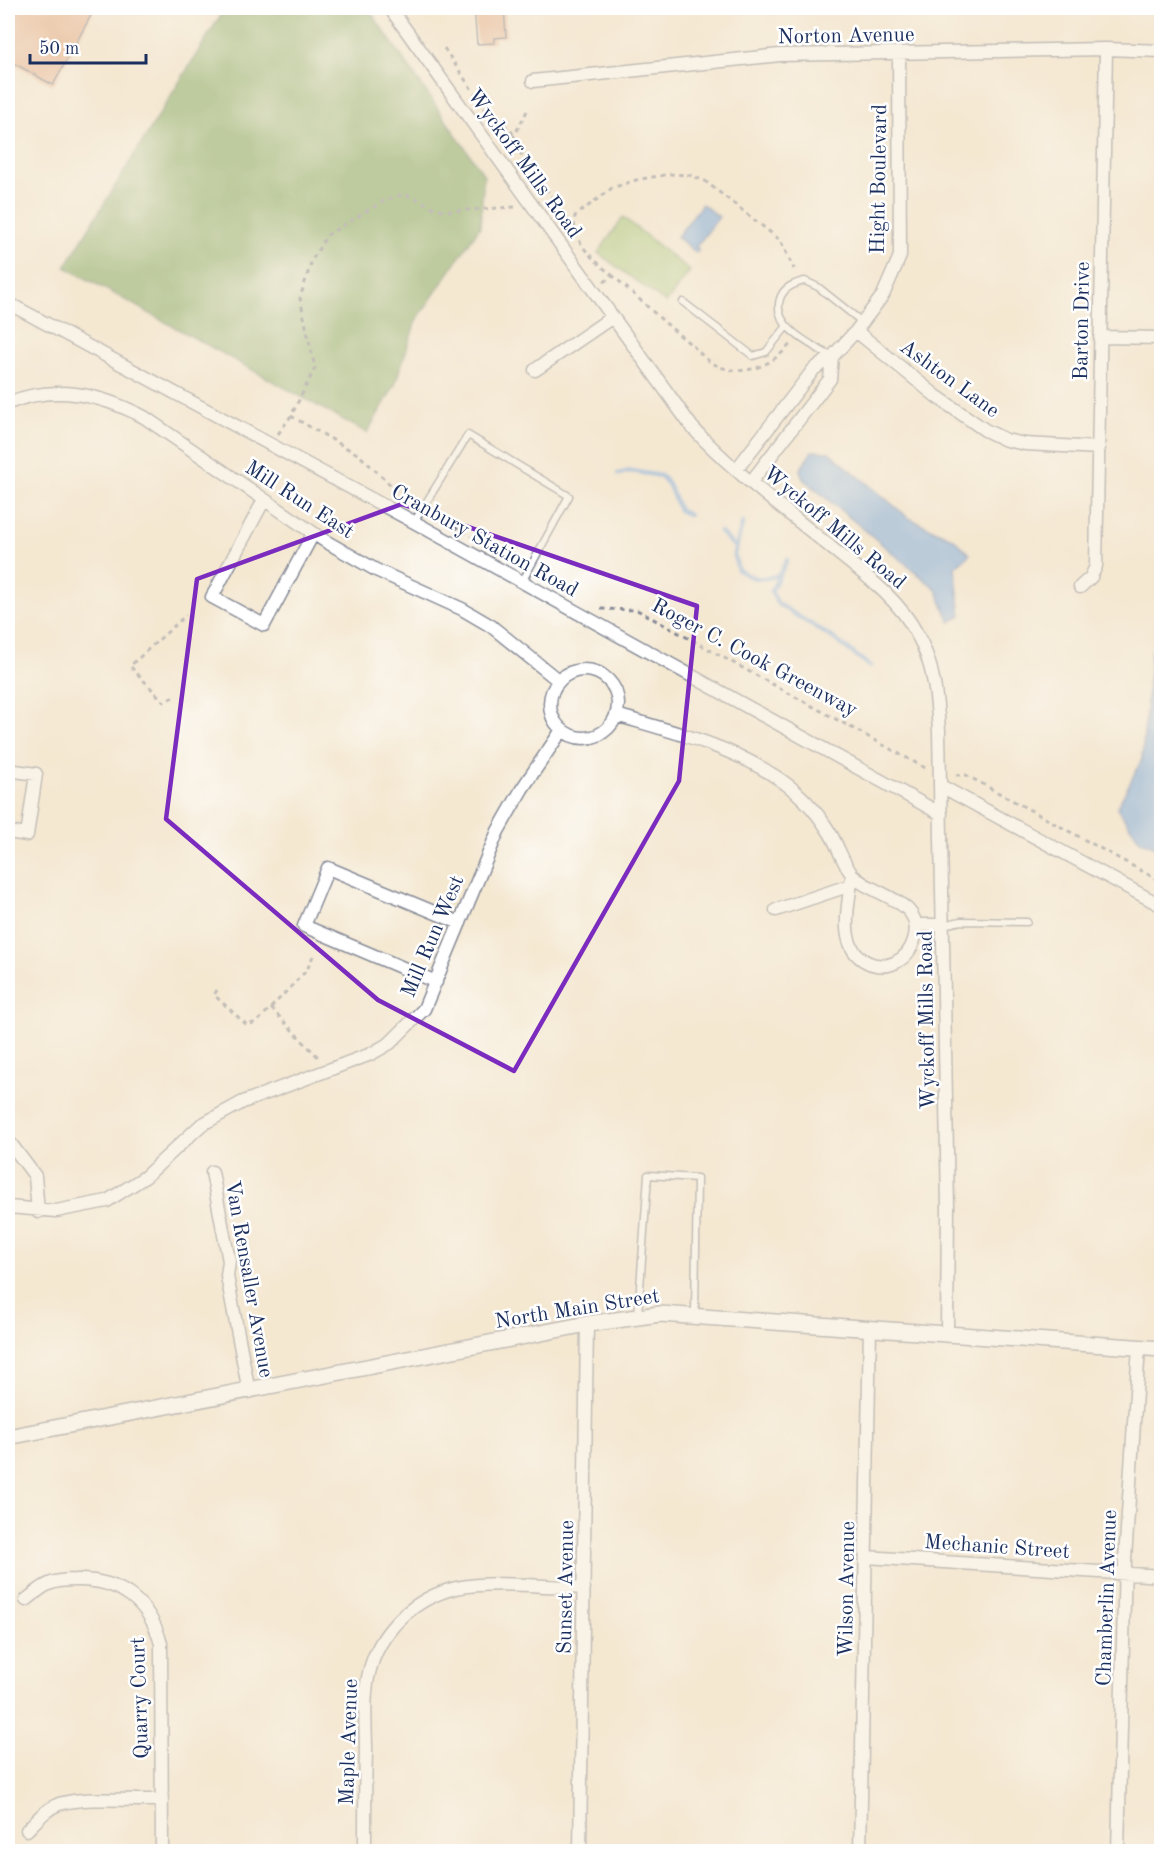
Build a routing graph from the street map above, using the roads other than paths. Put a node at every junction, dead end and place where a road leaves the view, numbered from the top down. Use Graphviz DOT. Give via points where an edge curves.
graph roads {
  1 [pos="390,8"];
  2 [pos="1106,49"];
  3 [pos="1161,51"];
  4 [pos="899,53"];
  5 [pos="533,81"];
  6 [pos="682,302"];
  7 [pos="8,303"];
  8 [pos="611,318"];
  9 [pos="787,326"];
  10 [pos="859,327"];
  11 [pos="1100,337"];
  12 [pos="1161,338"];
  13 [pos="832,357"];
  14 [pos="535,370"];
  15 [pos="8,403"];
  16 [pos="776,418"];
  17 [pos="791,430"];
  18 [pos="1099,448"];
  19 [pos="736,470"];
  20 [pos="751,482"];
  21 [pos="264,500"];
  22 [pos="414,522"];
  23 [pos="313,534"];
  24 [pos="522,582"];
  25 [pos="1080,587"];
  26 [pos="559,681"];
  27 [pos="616,715"];
  28 [pos="562,730"];
  29 [pos="8,770"];
  30 [pos="941,786"];
  31 [pos="941,814"];
  32 [pos="8,832"];
  33 [pos="852,880"];
  34 [pos="1161,906"];
  35 [pos="776,910"];
  36 [pos="1027,922"];
  37 [pos="460,923"];
  38 [pos="915,925"];
  39 [pos="943,925"];
  40 [pos="436,982"];
  41 [pos="8,1140"];
  42 [pos="212,1172"];
  43 [pos="8,1208"];
  44 [pos="38,1212"];
  45 [pos="695,1315"];
  46 [pos="638,1316"];
  47 [pos="587,1324"];
  48 [pos="870,1328"];
  49 [pos="947,1333"];
  50 [pos="1139,1347"];
  51 [pos="1161,1349"];
  52 [pos="249,1392"];
  53 [pos="8,1437"];
  54 [pos="866,1557"];
  55 [pos="1125,1574"];
  56 [pos="1161,1576"];
  57 [pos="584,1588"];
  58 [pos="26,1600"];
  59 [pos="162,1800"];
  60 [pos="27,1830"];
  61 [pos="162,1851"];
  62 [pos="365,1851"];
  63 [pos="580,1851"];
  64 [pos="860,1851"];
  65 [pos="1118,1851"];
  1 -- 8 [label="street, Wyckoff Mills Road"];
  2 -- 3 [label="street, Norton Avenue"];
  2 -- 4 [label="street, Norton Avenue"];
  2 -- 11 [label="street, Barton Drive"];
  4 -- 5 [label="street, Norton Avenue" via="780,55"];
  4 -- 10 [label="street, Hight Boulevard" via="900,256 883,295"];
  6 -- 9 [label="lane" via="753,356 766,352"];
  7 -- 22 [label="street, Cranbury Station Road"];
  8 -- 14 [label="street"];
  8 -- 19 [label="street, Wyckoff Mills Road" via="692,427"];
  9 -- 10 [label="lane" via="780,316 780,297 787,288 805,281 818,287"];
  9 -- 13 [label="lane"];
  10 -- 13 [label="street, Hight Boulevard"];
  10 -- 18 [label="street, Ashton Lane" via="936,396 996,435 1026,444"];
  11 -- 12 [label="street"];
  11 -- 18 [label="street, Barton Drive"];
  13 -- 16 [label="street, Hight Boulevard" via="814,369"];
  13 -- 17 [label="street, Hight Boulevard" via="830,379"];
  15 -- 21 [label="street, Mill Run East" via="45,393 102,398 144,417"];
  16 -- 17 [label="street"];
  16 -- 19 [label="street, Hight Boulevard"];
  17 -- 20 [label="street, Hight Boulevard"];
  18 -- 25 [label="street, Barton Drive" via="1096,566"];
  19 -- 20 [label="street, Wyckoff Mills Road"];
  20 -- 30 [label="street, Wyckoff Mills Road" via="865,574 896,604 917,634 937,694"];
  21 -- 23 [label="street, Mill Run East"];
  21 -- 23 [label="street" via="212,597 264,625"];
  22 -- 24 [label="street, Cranbury Station Road"];
  22 -- 24 [label="lane" via="468,435 569,496"];
  23 -- 26 [label="street, Mill Run East" via="376,570 491,626"];
  24 -- 31 [label="street, Cranbury Station Road"];
  26 -- 27 [label="street" via="576,671 597,673 612,686 618,705"];
  26 -- 28 [label="street" via="553,690 551,712"];
  27 -- 28 [label="street" via="597,735 579,738"];
  27 -- 33 [label="street" via="710,743 773,775 814,811 830,832"];
  28 -- 37 [label="street, Mill Run West" via="498,831"];
  29 -- 32 [label="street" via="36,774 27,835"];
  30 -- 31 [label="street, Wyckoff Mills Road"];
  30 -- 34 [label="street"];
  31 -- 39 [label="street, Wyckoff Mills Road"];
  33 -- 35 [label="street"];
  33 -- 38 [label="street" via="905,906"];
  33 -- 38 [label="street" via="848,940 859,958 869,964 893,964 912,948"];
  36 -- 39 [label="lane" via="961,921"];
  37 -- 40 [label="street, Mill Run West"];
  37 -- 40 [label="street" via="328,868 304,926"];
  38 -- 39 [label="street"];
  39 -- 49 [label="street, Wyckoff Mills Road"];
  40 -- 44 [label="street, Mill Run West" via="424,1009 390,1042 371,1054 243,1102 201,1125 128,1189 107,1200"];
  41 -- 44 [label="street" via="35,1176"];
  42 -- 52 [label="street, Van Rensaller Avenue"];
  43 -- 44 [label="street"];
  45 -- 46 [label="street, North Main Street"];
  45 -- 46 [label="lane" via="697,1178 648,1175"];
  45 -- 48 [label="street, North Main Street"];
  46 -- 47 [label="street, North Main Street"];
  47 -- 52 [label="street, North Main Street"];
  47 -- 57 [label="street, Sunset Avenue"];
  48 -- 49 [label="street, North Main Street"];
  48 -- 54 [label="street, Wilson Avenue"];
  49 -- 50 [label="street, North Main Street"];
  50 -- 51 [label="street, North Main Street"];
  50 -- 55 [label="street, Chamberlin Avenue"];
  52 -- 53 [label="street, North Main Street"];
  54 -- 55 [label="street, Mechanic Street"];
  54 -- 64 [label="street, Wilson Avenue"];
  55 -- 56 [label="street, Mechanic Street"];
  55 -- 65 [label="street, Chamberlin Avenue"];
  57 -- 62 [label="street, Maple Avenue" via="457,1588 416,1605 388,1633 376,1652 366,1692"];
  57 -- 63 [label="street, Sunset Avenue"];
  58 -- 59 [label="street, Quarry Court" via="50,1583 97,1581 125,1591 148,1612 161,1644"];
  59 -- 60 [label="street" via="58,1805 44,1812"];
  59 -- 61 [label="street, Quarry Court"];
}
